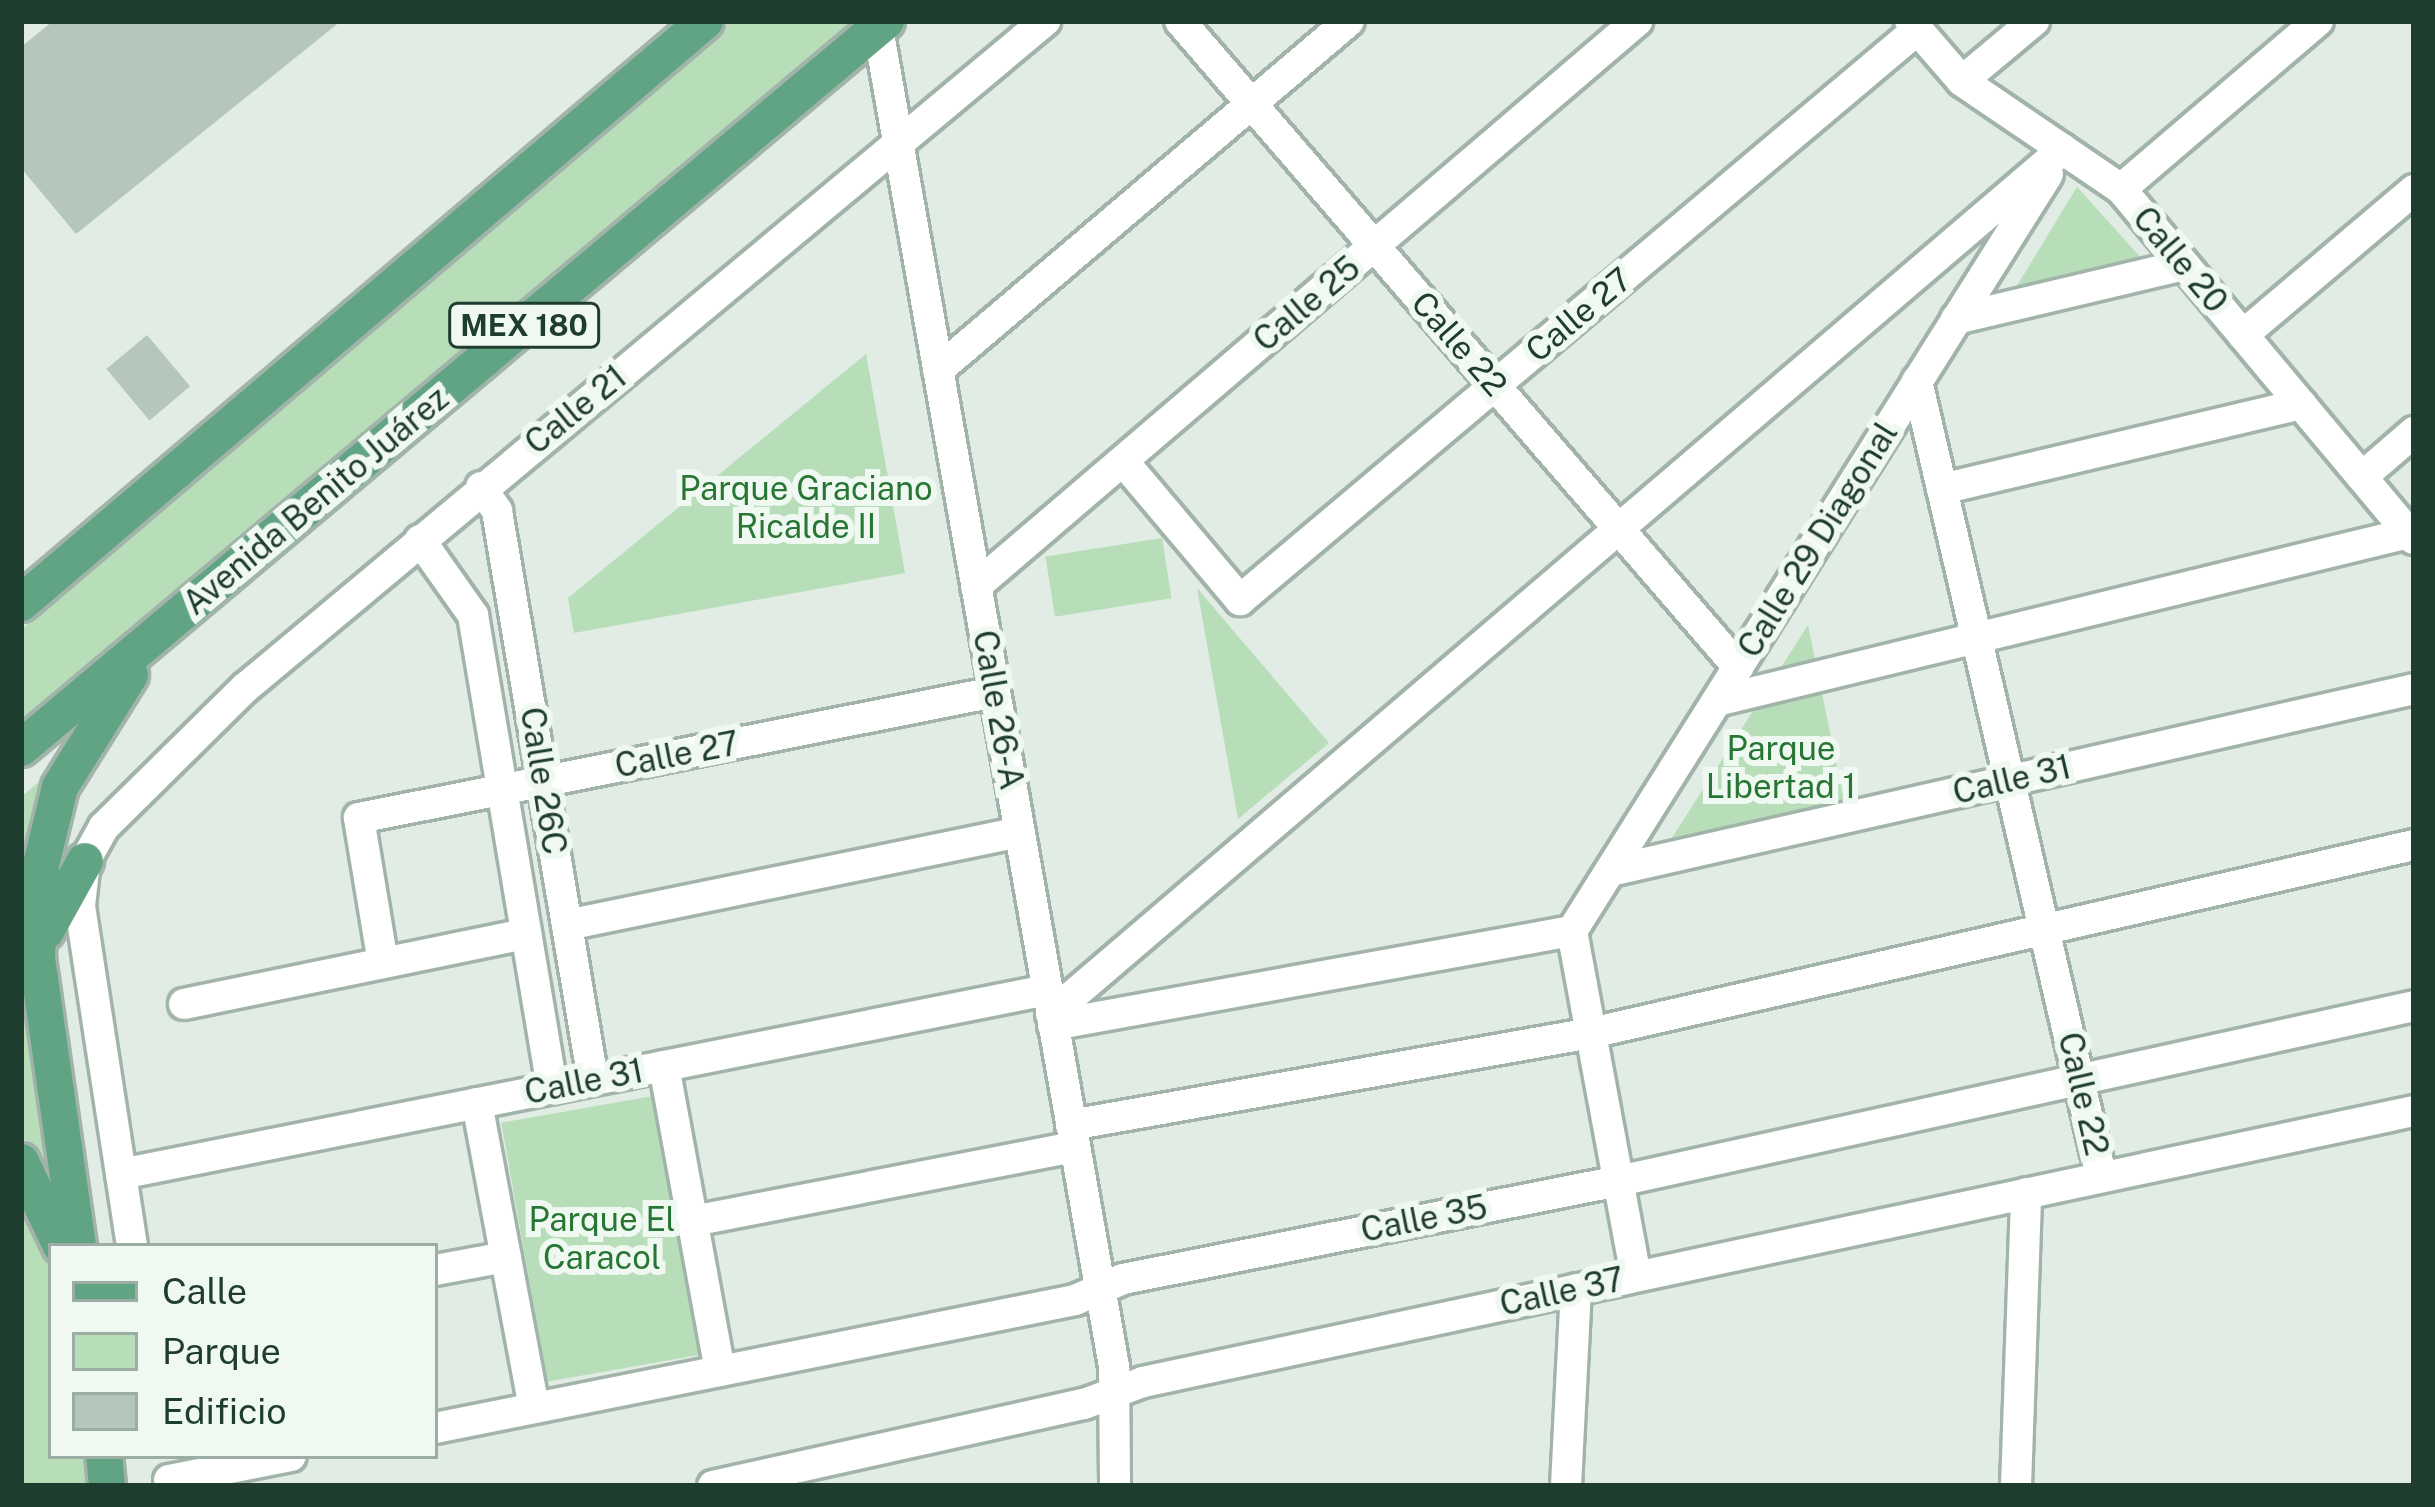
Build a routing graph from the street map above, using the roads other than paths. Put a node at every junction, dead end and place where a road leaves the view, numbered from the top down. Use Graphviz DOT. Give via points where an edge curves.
graph roads {
  1 [pos="705,21"];
  2 [pos="1045,21"];
  3 [pos="1180,21"];
  4 [pos="1349,21"];
  5 [pos="1637,21"];
  6 [pos="2034,21"];
  7 [pos="2318,21"];
  8 [pos="882,24"];
  9 [pos="1913,25"];
  10 [pos="1962,81"];
  11 [pos="1252,104"];
  12 [pos="899,149"];
  13 [pos="2063,149"];
  14 [pos="2121,189"];
  15 [pos="2414,190"];
  16 [pos="1375,247"];
  17 [pos="2184,265"];
  18 [pos="1957,319"];
  19 [pos="2243,335"];
  20 [pos="938,370"];
  21 [pos="1917,381"];
  22 [pos="1495,386"];
  23 [pos="2300,404"];
  24 [pos="2414,432"];
  25 [pos="1124,461"];
  26 [pos="2362,477"];
  27 [pos="482,487"];
  28 [pos="1942,489"];
  29 [pos="1618,527"];
  30 [pos="2412,536"];
  31 [pos="420,540"];
  32 [pos="976,586"];
  33 [pos="22,599"];
  34 [pos="163,630"];
  35 [pos="1977,638"];
  36 [pos="1738,667"];
  37 [pos="2414,689"];
  38 [pos="995,692"];
  39 [pos="1717,701"];
  40 [pos="21,748"];
  41 [pos="2010,781"];
  42 [pos="543,782"];
  43 [pos="502,789"];
  44 [pos="1020,832"];
  45 [pos="2414,845"];
  46 [pos="85,862"];
  47 [pos="1610,871"];
  48 [pos="567,925"];
  49 [pos="2044,929"];
  50 [pos="1572,931"];
  51 [pos="526,934"];
  52 [pos="38,957"];
  53 [pos="383,963"];
  54 [pos="184,1004"];
  55 [pos="2414,1006"];
  56 [pos="1050,1009"];
  57 [pos="1591,1033"];
  58 [pos="664,1066"];
  59 [pos="2078,1074"];
  60 [pos="593,1080"];
  61 [pos="551,1088"];
  62 [pos="478,1103"];
  63 [pos="2414,1111"];
  64 [pos="1073,1136"];
  65 [pos="21,1162"];
  66 [pos="121,1174"];
  67 [pos="2102,1175"];
  68 [pos="1619,1181"];
  69 [pos="2026,1193"];
  70 [pos="693,1221"];
  71 [pos="61,1243"];
  72 [pos="78,1243"];
  73 [pos="132,1243"];
  74 [pos="506,1257"];
  75 [pos="438,1269"];
  76 [pos="1636,1276"];
  77 [pos="1111,1284"];
  78 [pos="1576,1289"];
  79 [pos="720,1371"];
  80 [pos="1113,1393"];
  81 [pos="534,1408"];
  82 [pos="438,1427"];
  83 [pos="270,1459"];
  84 [pos="168,1474"];
  85 [pos="713,1486"];
  86 [pos="1115,1486"];
  87 [pos="1565,1486"];
  88 [pos="2016,1486"];
  1 -- 33 [label="main road, MEX 180"];
  2 -- 12 [label="street, Calle 21"];
  3 -- 11 [label="street, Calle 22"];
  4 -- 11 [label="street"];
  5 -- 16 [label="street, Calle 25"];
  6 -- 10 [label="street"];
  7 -- 14 [label="street"];
  8 -- 12 [label="street, Calle 26-A"];
  8 -- 34 [label="main road, Avenida Benito Juárez / MEX 180"];
  9 -- 10 [label="street, Calle 20"];
  9 -- 22 [label="street, Calle 27"];
  10 -- 13 [label="street, Calle 20"];
  11 -- 16 [label="street, Calle 22"];
  11 -- 20 [label="street"];
  12 -- 20 [label="street, Calle 26-A"];
  12 -- 27 [label="street, Calle 21"];
  13 -- 14 [label="street, Calle 20"];
  13 -- 18 [label="street, Calle 29 Diagonal"];
  13 -- 29 [label="street"];
  14 -- 17 [label="street, Calle 20"];
  15 -- 19 [label="street"];
  16 -- 22 [label="street, Calle 22"];
  16 -- 25 [label="street, Calle 25"];
  17 -- 18 [label="street"];
  17 -- 19 [label="street, Calle 20"];
  18 -- 21 [label="street, Calle 29 Diagonal"];
  19 -- 23 [label="street, Calle 20"];
  20 -- 32 [label="street, Calle 26-A"];
  21 -- 28 [label="street, Calle 22"];
  21 -- 36 [label="street, Calle 29 Diagonal"];
  22 -- 25 [label="street, Calle 27" via="1240,600"];
  22 -- 29 [label="street, Calle 22"];
  23 -- 26 [label="street, Calle 20"];
  23 -- 28 [label="street"];
  24 -- 26 [label="street"];
  25 -- 32 [label="street, Calle 25"];
  26 -- 30 [label="street, Calle 20"];
  27 -- 31 [label="street, Calle 21"];
  27 -- 42 [label="street, Calle 26C" via="497,511"];
  28 -- 35 [label="street, Calle 22"];
  29 -- 36 [label="street, Calle 22"];
  29 -- 56 [label="street"];
  30 -- 35 [label="street"];
  31 -- 43 [label="street, Calle 26C" via="473,615"];
  31 -- 46 [label="street, Calle 21" via="245,688 117,811"];
  32 -- 38 [label="street, Calle 26-A"];
  34 -- 40 [label="main road, Avenida Benito Juárez / MEX 180"];
  34 -- 52 [label="main road" via="60,787 41,865"];
  35 -- 39 [label="street"];
  35 -- 41 [label="street, Calle 22"];
  36 -- 39 [label="street, Calle 29 Diagonal"];
  37 -- 41 [label="street, Calle 31"];
  38 -- 42 [label="street, Calle 27"];
  38 -- 44 [label="street, Calle 26-A"];
  39 -- 47 [label="street, Calle 29 Diagonal"];
  41 -- 47 [label="street, Calle 31"];
  41 -- 49 [label="street, Calle 22"];
  42 -- 43 [label="street, Calle 27"];
  42 -- 48 [label="street, Calle 26C"];
  43 -- 51 [label="street, Calle 26C"];
  43 -- 53 [label="street, Calle 27" via="358,818"];
  44 -- 48 [label="street"];
  44 -- 56 [label="street, Calle 26-A"];
  45 -- 49 [label="street"];
  46 -- 52 [label="main road" via="66,885"];
  46 -- 66 [label="street" via="80,906"];
  47 -- 50 [label="street, Calle 29 Diagonal"];
  48 -- 60 [label="street, Calle 26C"];
  49 -- 57 [label="street"];
  49 -- 59 [label="street, Calle 22"];
  50 -- 56 [label="street, Calle 31"];
  50 -- 57 [label="street"];
  51 -- 53 [label="street"];
  51 -- 61 [label="street, Calle 26C"];
  52 -- 72 [label="main road"];
  53 -- 54 [label="street"];
  55 -- 59 [label="street, Calle 35"];
  56 -- 58 [label="street, Calle 31"];
  56 -- 64 [label="street, Calle 26-A"];
  57 -- 64 [label="street"];
  57 -- 68 [label="street"];
  58 -- 60 [label="street, Calle 31"];
  58 -- 70 [label="street"];
  59 -- 67 [label="street, Calle 22"];
  59 -- 68 [label="street, Calle 35"];
  60 -- 61 [label="street, Calle 31"];
  61 -- 62 [label="street, Calle 31"];
  62 -- 66 [label="street, Calle 31"];
  62 -- 74 [label="street"];
  63 -- 67 [label="street, Calle 37"];
  64 -- 70 [label="street"];
  64 -- 77 [label="street, Calle 26-A"];
  65 -- 71 [label="main road"];
  66 -- 73 [label="street"];
  67 -- 69 [label="street, Calle 37"];
  68 -- 76 [label="street"];
  68 -- 77 [label="street, Calle 35"];
  69 -- 76 [label="street, Calle 37"];
  69 -- 88 [label="street"];
  70 -- 79 [label="street"];
  74 -- 75 [label="street"];
  74 -- 81 [label="street"];
  76 -- 78 [label="street, Calle 37"];
  77 -- 79 [label="street, Calle 35"];
  77 -- 80 [label="street, Calle 26-A"];
  78 -- 80 [label="street, Calle 37"];
  78 -- 87 [label="street"];
  79 -- 81 [label="street, Calle 35"];
  80 -- 85 [label="street, Calle 37"];
  80 -- 86 [label="street"];
  81 -- 82 [label="street, Calle 35"];
  83 -- 84 [label="street"];
}
